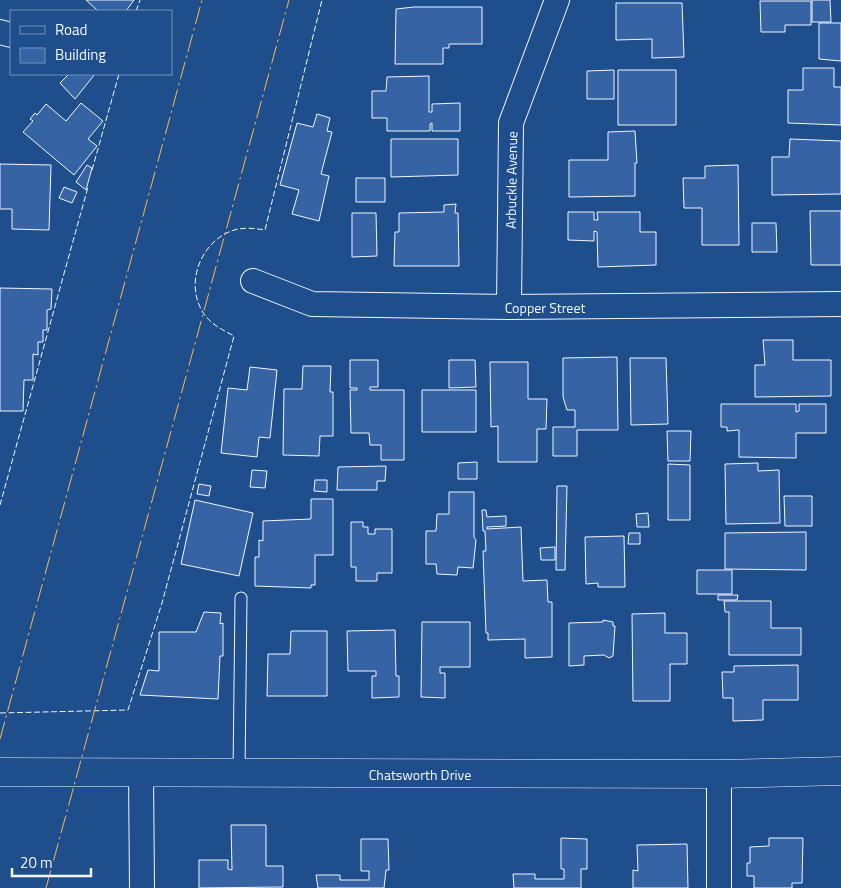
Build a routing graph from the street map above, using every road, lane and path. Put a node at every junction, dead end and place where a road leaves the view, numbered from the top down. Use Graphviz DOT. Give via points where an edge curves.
graph roads {
  1 [pos="557,0"];
  2 [pos="254,281"];
  3 [pos="841,304"];
  4 [pos="509,307"];
  5 [pos="241,598"];
  6 [pos="841,771"];
  7 [pos="0,772"];
  8 [pos="141,772"];
  9 [pos="239,774"];
  10 [pos="719,774"];
  11 [pos="142,888"];
  12 [pos="719,888"];
  1 -- 4 [label="street, Arbuckle Avenue" via="511,124"];
  2 -- 4 [label="street, Copper Street" via="312,304"];
  3 -- 4 [label="street, Copper Street"];
  5 -- 9 [label="lane"];
  6 -- 10 [label="main road, Chatsworth Drive"];
  7 -- 8 [label="main road, Chatsworth Drive"];
  8 -- 9 [label="main road, Chatsworth Drive"];
  8 -- 11 [label="street"];
  9 -- 10 [label="main road, Chatsworth Drive"];
  10 -- 12 [label="street"];
}
